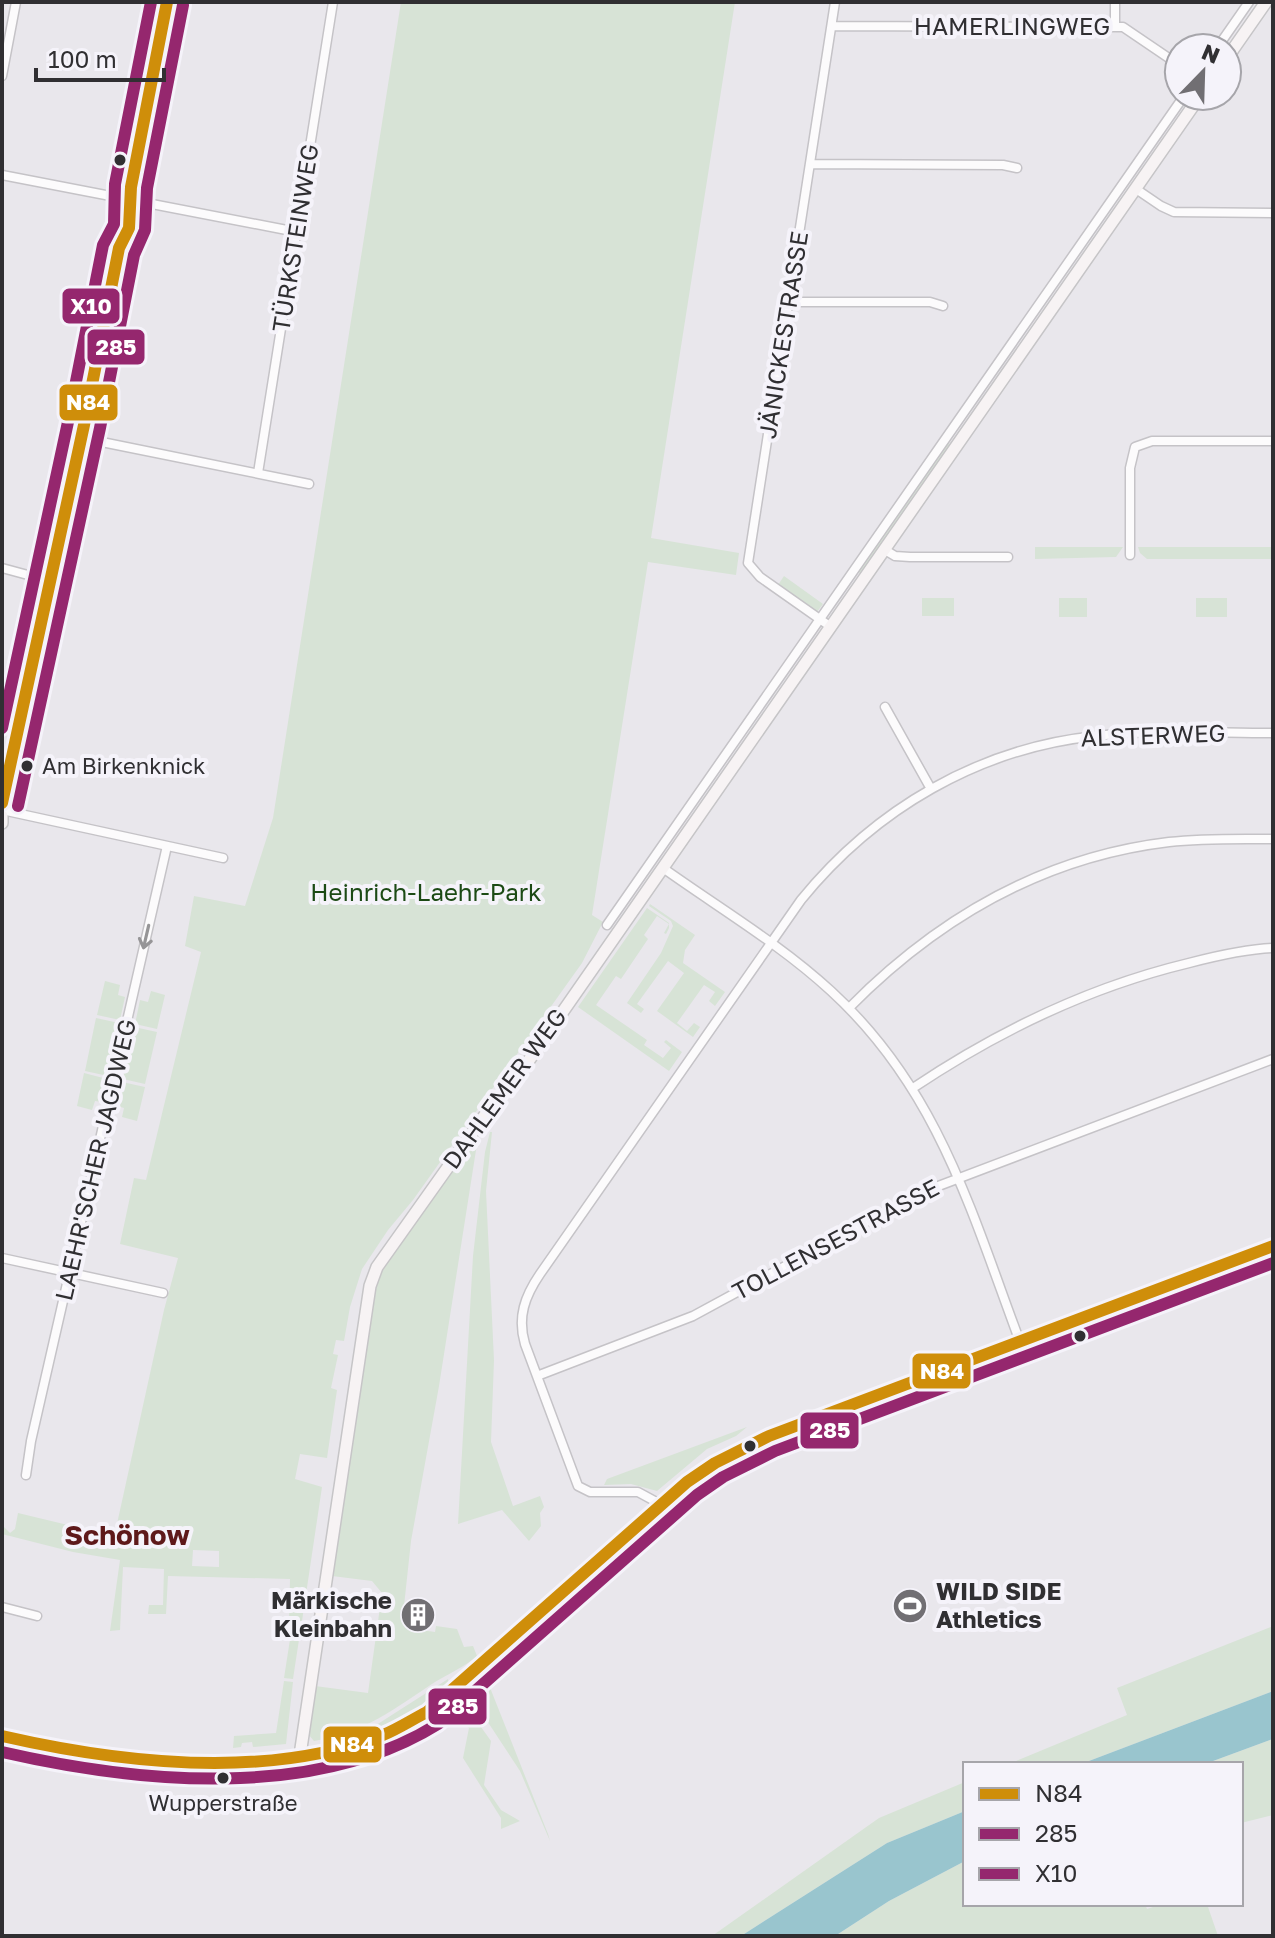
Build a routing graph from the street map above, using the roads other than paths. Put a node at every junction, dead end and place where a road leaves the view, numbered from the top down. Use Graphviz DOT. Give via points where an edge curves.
graph roads {
  1 [pos="16,2"];
  2 [pos="167,2"];
  3 [pos="333,2"];
  4 [pos="835,2"];
  5 [pos="1115,2"];
  6 [pos="1249,2"];
  7 [pos="1266,2"];
  8 [pos="1239,17"];
  9 [pos="1250,25"];
  10 [pos="833,26"];
  11 [pos="1115,27"];
  12 [pos="1228,32"];
  13 [pos="1243,35"];
  14 [pos="1163,54"];
  15 [pos="2,76"];
  16 [pos="1173,112"];
  17 [pos="1189,112"];
  18 [pos="1157,134"];
  19 [pos="1168,142"];
  20 [pos="811,164"];
  21 [pos="1017,168"];
  22 [pos="2,175"];
  23 [pos="1125,179"];
  24 [pos="1136,188"];
  25 [pos="129,200"];
  26 [pos="1273,213"];
  27 [pos="1097,220"];
  28 [pos="1108,228"];
  29 [pos="297,232"];
  30 [pos="1080,245"];
  31 [pos="1091,253"];
  32 [pos="1051,286"];
  33 [pos="1062,294"];
  34 [pos="789,302"];
  35 [pos="943,306"];
  36 [pos="1015,337"];
  37 [pos="1027,345"];
  38 [pos="964,409"];
  39 [pos="976,418"];
  40 [pos="945,437"];
  41 [pos="82,438"];
  42 [pos="1273,441"];
  43 [pos="957,445"];
  44 [pos="258,473"];
  45 [pos="309,484"];
  46 [pos="885,550"];
  47 [pos="1130,555"];
  48 [pos="1008,557"];
  49 [pos="2,568"];
  50 [pos="852,572"];
  51 [pos="864,580"];
  52 [pos="50,581"];
  53 [pos="819,619"];
  54 [pos="831,627"];
  55 [pos="795,651"];
  56 [pos="808,660"];
  57 [pos="784,667"];
  58 [pos="797,676"];
  59 [pos="769,689"];
  60 [pos="782,698"];
  61 [pos="885,707"];
  62 [pos="754,711"];
  63 [pos="767,719"];
  64 [pos="746,723"];
  65 [pos="758,732"];
  66 [pos="1273,733"];
  67 [pos="707,780"];
  68 [pos="719,789"];
  69 [pos="931,789"];
  70 [pos="2,803"];
  71 [pos="2,810"];
  72 [pos="2,816"];
  73 [pos="2,823"];
  74 [pos="1273,839"];
  75 [pos="664,840"];
  76 [pos="167,846"];
  77 [pos="677,849"];
  78 [pos="223,858"];
  79 [pos="663,868"];
  80 [pos="628,894"];
  81 [pos="640,902"];
  82 [pos="607,925"];
  83 [pos="770,943"];
  84 [pos="1273,948"];
  85 [pos="849,1008"];
  86 [pos="1273,1059"];
  87 [pos="913,1088"];
  88 [pos="958,1177"];
  89 [pos="1273,1246"];
  90 [pos="2,1258"];
  91 [pos="71,1273"];
  92 [pos="163,1293"];
  93 [pos="1020,1342"];
  94 [pos="537,1376"];
  95 [pos="26,1475"];
  96 [pos="662,1505"];
  97 [pos="2,1607"];
  98 [pos="37,1616"];
  99 [pos="2,1736"];
  100 [pos="300,1755"];
  1 -- 15 [label="street"];
  2 -- 25 [label="main road"];
  3 -- 29 [label="street, TÜRKSTEINWEG"];
  4 -- 10 [label="street, JÄNICKESTRASSE"];
  5 -- 11 [label="street"];
  6 -- 8 [label="street"];
  7 -- 9 [label="main road"];
  8 -- 9 [label="street"];
  8 -- 12 [label="street"];
  9 -- 13 [label="main road"];
  10 -- 11 [label="street, HAMERLINGWEG"];
  10 -- 20 [label="street, JÄNICKESTRASSE"];
  11 -- 14 [label="street, HAMERLINGWEG" via="1125,28"];
  16 -- 18 [label="street"];
  17 -- 19 [label="main road, DAHLEMER WEG"];
  18 -- 19 [label="street"];
  18 -- 23 [label="street"];
  19 -- 24 [label="main road, DAHLEMER WEG"];
  20 -- 21 [label="street"];
  20 -- 34 [label="street, JÄNICKESTRASSE"];
  22 -- 25 [label="street"];
  23 -- 24 [label="street"];
  23 -- 27 [label="street"];
  24 -- 26 [label="street" via="1174,212"];
  24 -- 28 [label="main road, DAHLEMER WEG"];
  25 -- 29 [label="street"];
  25 -- 41 [label="main road" via="126,242 119,248"];
  27 -- 28 [label="street"];
  27 -- 30 [label="street"];
  28 -- 31 [label="main road, DAHLEMER WEG"];
  29 -- 44 [label="street, TÜRKSTEINWEG"];
  30 -- 31 [label="street"];
  30 -- 32 [label="street"];
  31 -- 33 [label="main road, DAHLEMER WEG"];
  32 -- 33 [label="street"];
  32 -- 36 [label="street"];
  33 -- 37 [label="main road, DAHLEMER WEG"];
  34 -- 35 [label="street"];
  34 -- 53 [label="street, JÄNICKESTRASSE" via="748,563"];
  36 -- 37 [label="street"];
  36 -- 38 [label="street"];
  37 -- 39 [label="main road, DAHLEMER WEG"];
  38 -- 39 [label="street"];
  38 -- 40 [label="street"];
  39 -- 43 [label="main road, DAHLEMER WEG"];
  40 -- 43 [label="street"];
  40 -- 50 [label="street"];
  41 -- 44 [label="street"];
  41 -- 52 [label="main road"];
  42 -- 47 [label="street" via="1152,441 1135,447 1130,468"];
  43 -- 46 [label="main road, DAHLEMER WEG"];
  44 -- 45 [label="street"];
  46 -- 48 [label="street" via="910,557"];
  46 -- 51 [label="main road, DAHLEMER WEG"];
  49 -- 52 [label="street"];
  50 -- 51 [label="street"];
  50 -- 53 [label="street"];
  51 -- 54 [label="main road, DAHLEMER WEG"];
  52 -- 70 [label="main road"];
  53 -- 54 [label="street, JÄNICKESTRASSE"];
  53 -- 55 [label="street"];
  54 -- 56 [label="main road, DAHLEMER WEG"];
  55 -- 56 [label="street"];
  55 -- 57 [label="street"];
  56 -- 58 [label="main road, DAHLEMER WEG"];
  57 -- 58 [label="street"];
  57 -- 59 [label="street"];
  58 -- 60 [label="main road, DAHLEMER WEG"];
  59 -- 60 [label="street"];
  59 -- 62 [label="street"];
  60 -- 63 [label="main road, DAHLEMER WEG"];
  61 -- 69 [label="street"];
  62 -- 63 [label="street"];
  62 -- 64 [label="street"];
  63 -- 65 [label="main road, DAHLEMER WEG"];
  64 -- 65 [label="street"];
  64 -- 67 [label="street"];
  65 -- 68 [label="main road, DAHLEMER WEG"];
  66 -- 69 [label="street, ALSTERWEG" via="1078,738 996,759"];
  67 -- 68 [label="street"];
  67 -- 75 [label="street"];
  68 -- 77 [label="main road, DAHLEMER WEG"];
  69 -- 83 [label="street, ALSTERWEG" via="851,846"];
  71 -- 76 [label="street"];
  72 -- 73 [label="main road"];
  74 -- 85 [label="street" via="1149,845 1037,876 932,935"];
  75 -- 77 [label="street"];
  75 -- 80 [label="street"];
  76 -- 78 [label="street"];
  76 -- 91 [label="street, LAEHR'SCHER JAGDWEG, one-way"];
  77 -- 79 [label="main road, DAHLEMER WEG"];
  79 -- 81 [label="main road, DAHLEMER WEG"];
  79 -- 83 [label="street"];
  80 -- 81 [label="street"];
  80 -- 82 [label="street"];
  81 -- 100 [label="main road, DAHLEMER WEG" via="373,1277"];
  83 -- 85 [label="street"];
  83 -- 94 [label="street, ALSTERWEG" via="530,1290 521,1324"];
  84 -- 87 [label="street" via="1174,966 1091,993 1000,1034"];
  85 -- 87 [label="street"];
  86 -- 88 [label="street, TOLLENSESTRASSE"];
  87 -- 88 [label="street"];
  88 -- 93 [label="street"];
  88 -- 94 [label="street, TOLLENSESTRASSE" via="896,1205 693,1316"];
  89 -- 93 [label="main road"];
  90 -- 91 [label="street"];
  91 -- 92 [label="street"];
  91 -- 95 [label="street, LAEHR'SCHER JAGDWEG"];
  93 -- 96 [label="main road" via="770,1435 715,1463"];
  94 -- 96 [label="street, ALSTERWEG" via="578,1486 590,1492 638,1492"];
  96 -- 100 [label="main road" via="416,1720 370,1741"];
  97 -- 98 [label="street"];
  99 -- 100 [label="main road" via="144,1760"];
}
